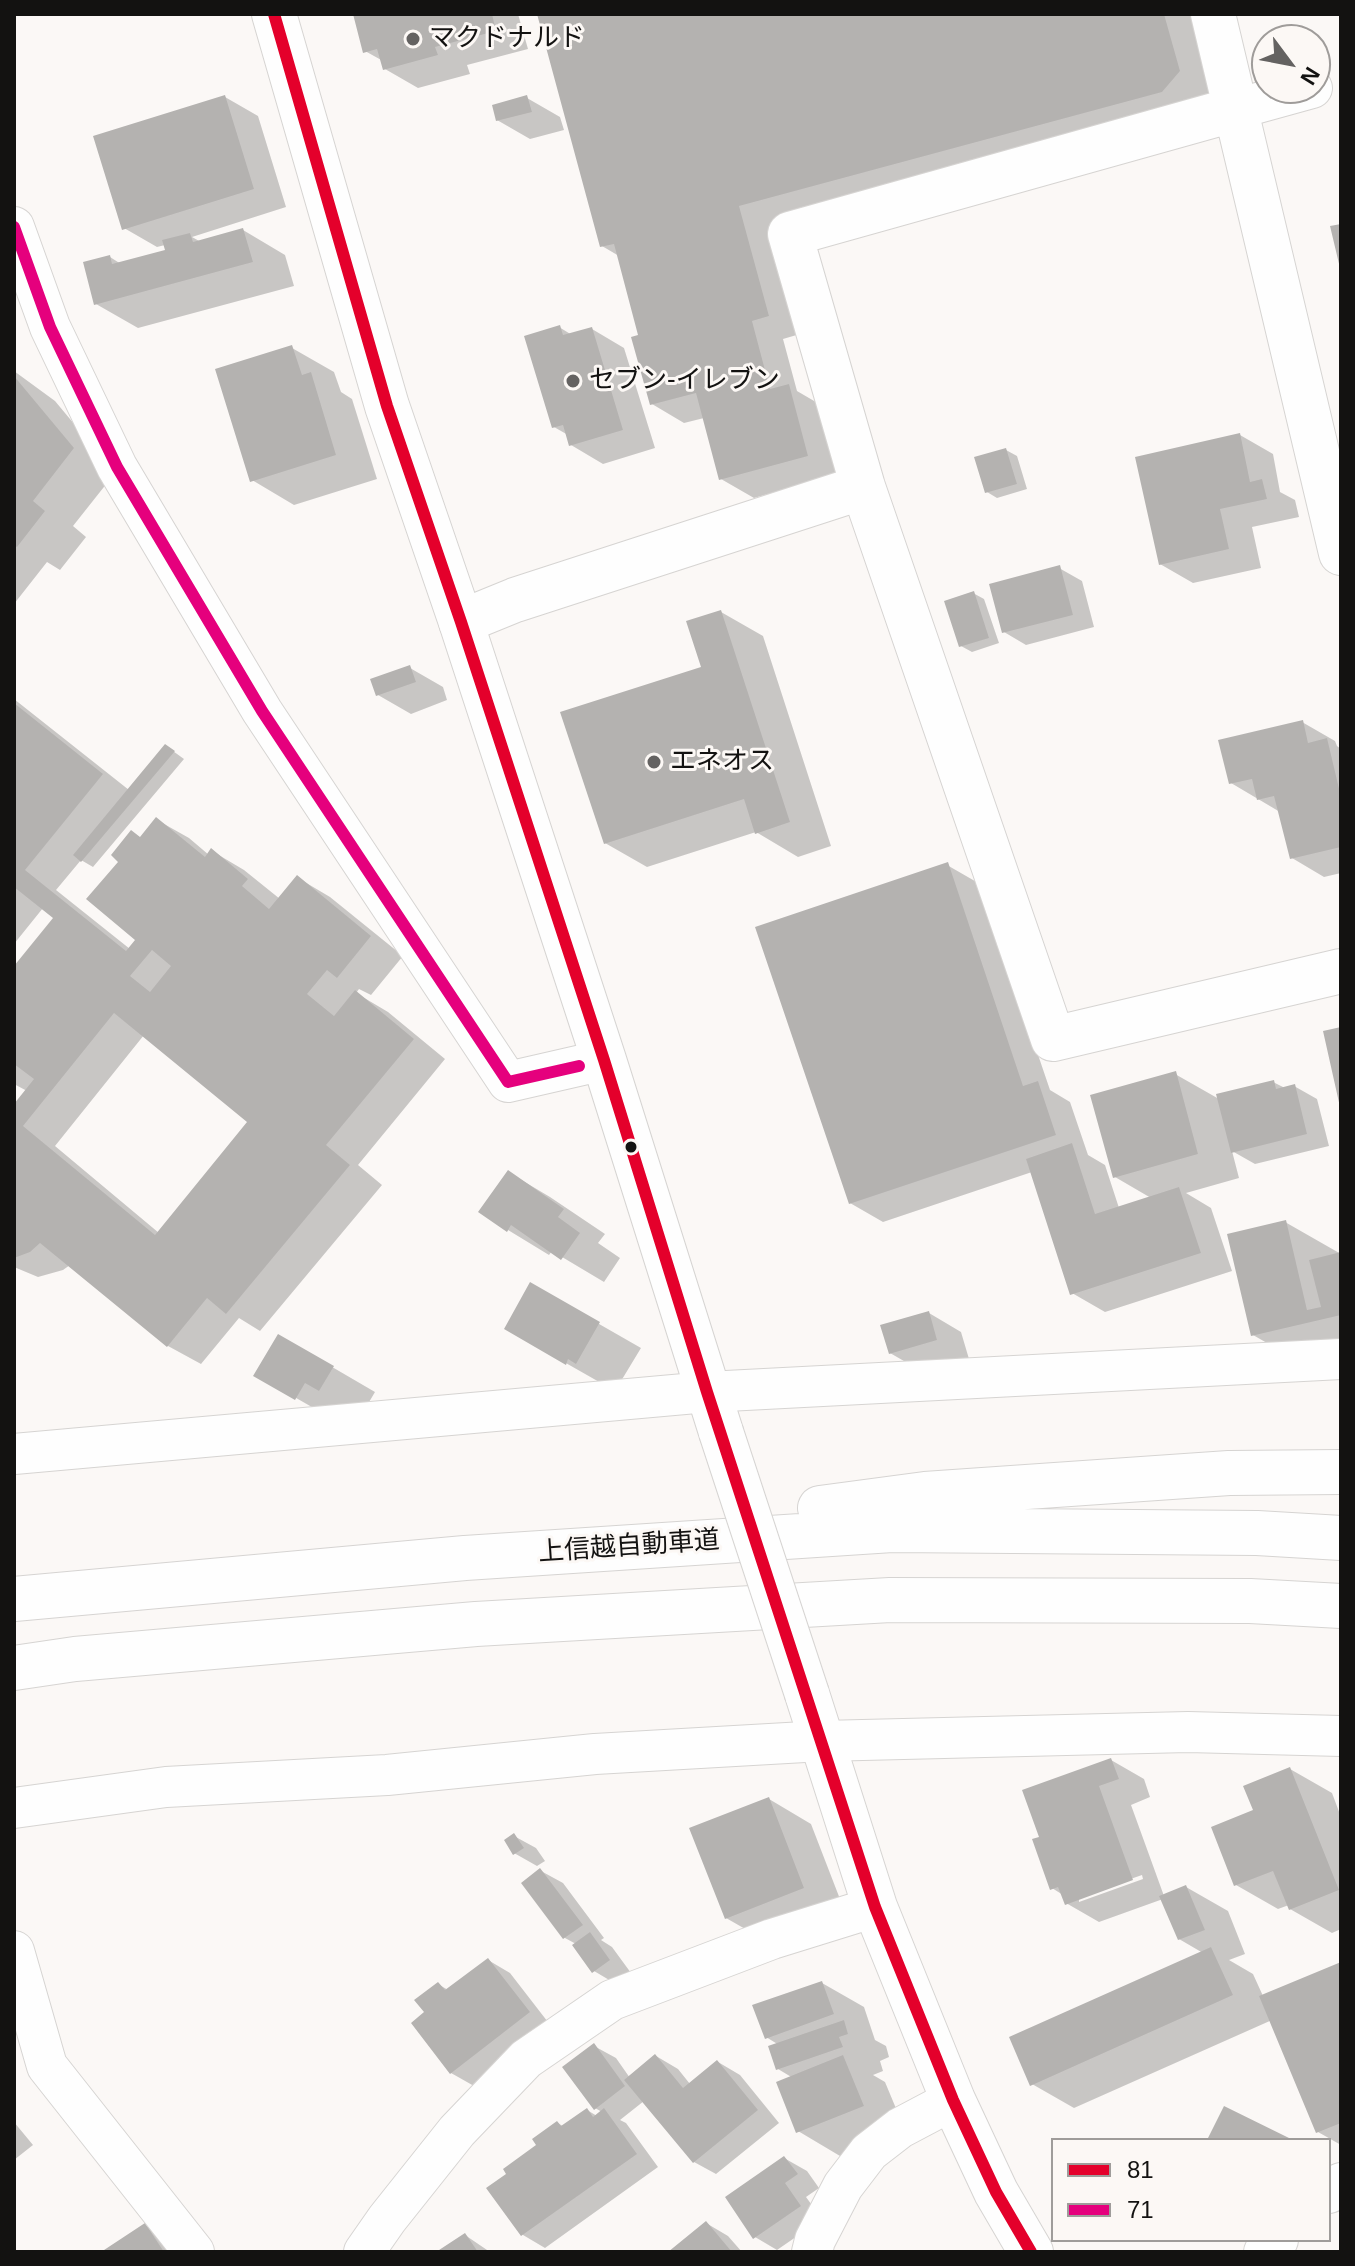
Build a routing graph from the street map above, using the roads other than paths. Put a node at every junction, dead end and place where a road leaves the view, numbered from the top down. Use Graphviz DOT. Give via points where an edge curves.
graph roads {
  1 [pos="274,14"];
  2 [pos="1213,14"];
  3 [pos="1254,104"];
  4 [pos="1236,109"];
  5 [pos="14,227"];
  6 [pos="863,487"];
  7 [pos="1341,553"];
  8 [pos="461,622"];
  9 [pos="1341,971"];
  10 [pos="604,1060"];
  11 [pos="1341,1359"];
  12 [pos="714,1412"];
  13 [pos="14,1454"];
  14 [pos="1341,1472"];
  15 [pos="1341,1538"];
  16 [pos="465,1558"];
  17 [pos="14,1599"];
  18 [pos="1341,1606"];
  19 [pos="14,1668"];
  20 [pos="1341,1736"];
  21 [pos="822,1741"];
  22 [pos="14,1808"];
  23 [pos="875,1907"];
  24 [pos="14,1951"];
  25 [pos="953,2100"];
  26 [pos="194,2252"];
  27 [pos="364,2252"];
  28 [pos="812,2252"];
  29 [pos="1031,2252"];
  1 -- 8 [label="main road" via="387,406"];
  2 -- 4 [label="main road"];
  3 -- 4 [label="street"];
  4 -- 6 [label="main road" via="790,234"];
  4 -- 7 [label="main road"];
  5 -- 10 [label="street" via="50,327 117,467 262,711 508,1082"];
  6 -- 8 [label="main road"];
  6 -- 9 [label="main road" via="1053,1039"];
  8 -- 10 [label="main road"];
  10 -- 12 [label="main road"];
  11 -- 12 [label="street"];
  12 -- 13 [label="street"];
  12 -- 21 [label="main road, bridge"];
  14 -- 16 [label="main road" via="1229,1473 925,1494"];
  15 -- 16 [label="main road, 上信越自動車道" via="892,1530"];
  16 -- 17 [label="main road, 上信越自動車道"];
  18 -- 19 [label="main road" via="890,1600 476,1624"];
  20 -- 21 [label="street" via="1188,1732"];
  21 -- 22 [label="street" via="166,1787"];
  21 -- 23 [label="main road"];
  23 -- 25 [label="main road"];
  23 -- 27 [label="street" via="772,1939 612,2000 526,2059 457,2131"];
  24 -- 26 [label="street" via="47,2066"];
  25 -- 28 [label="street" via="900,2128 869,2152 843,2186"];
  25 -- 29 [label="main road"];
}
